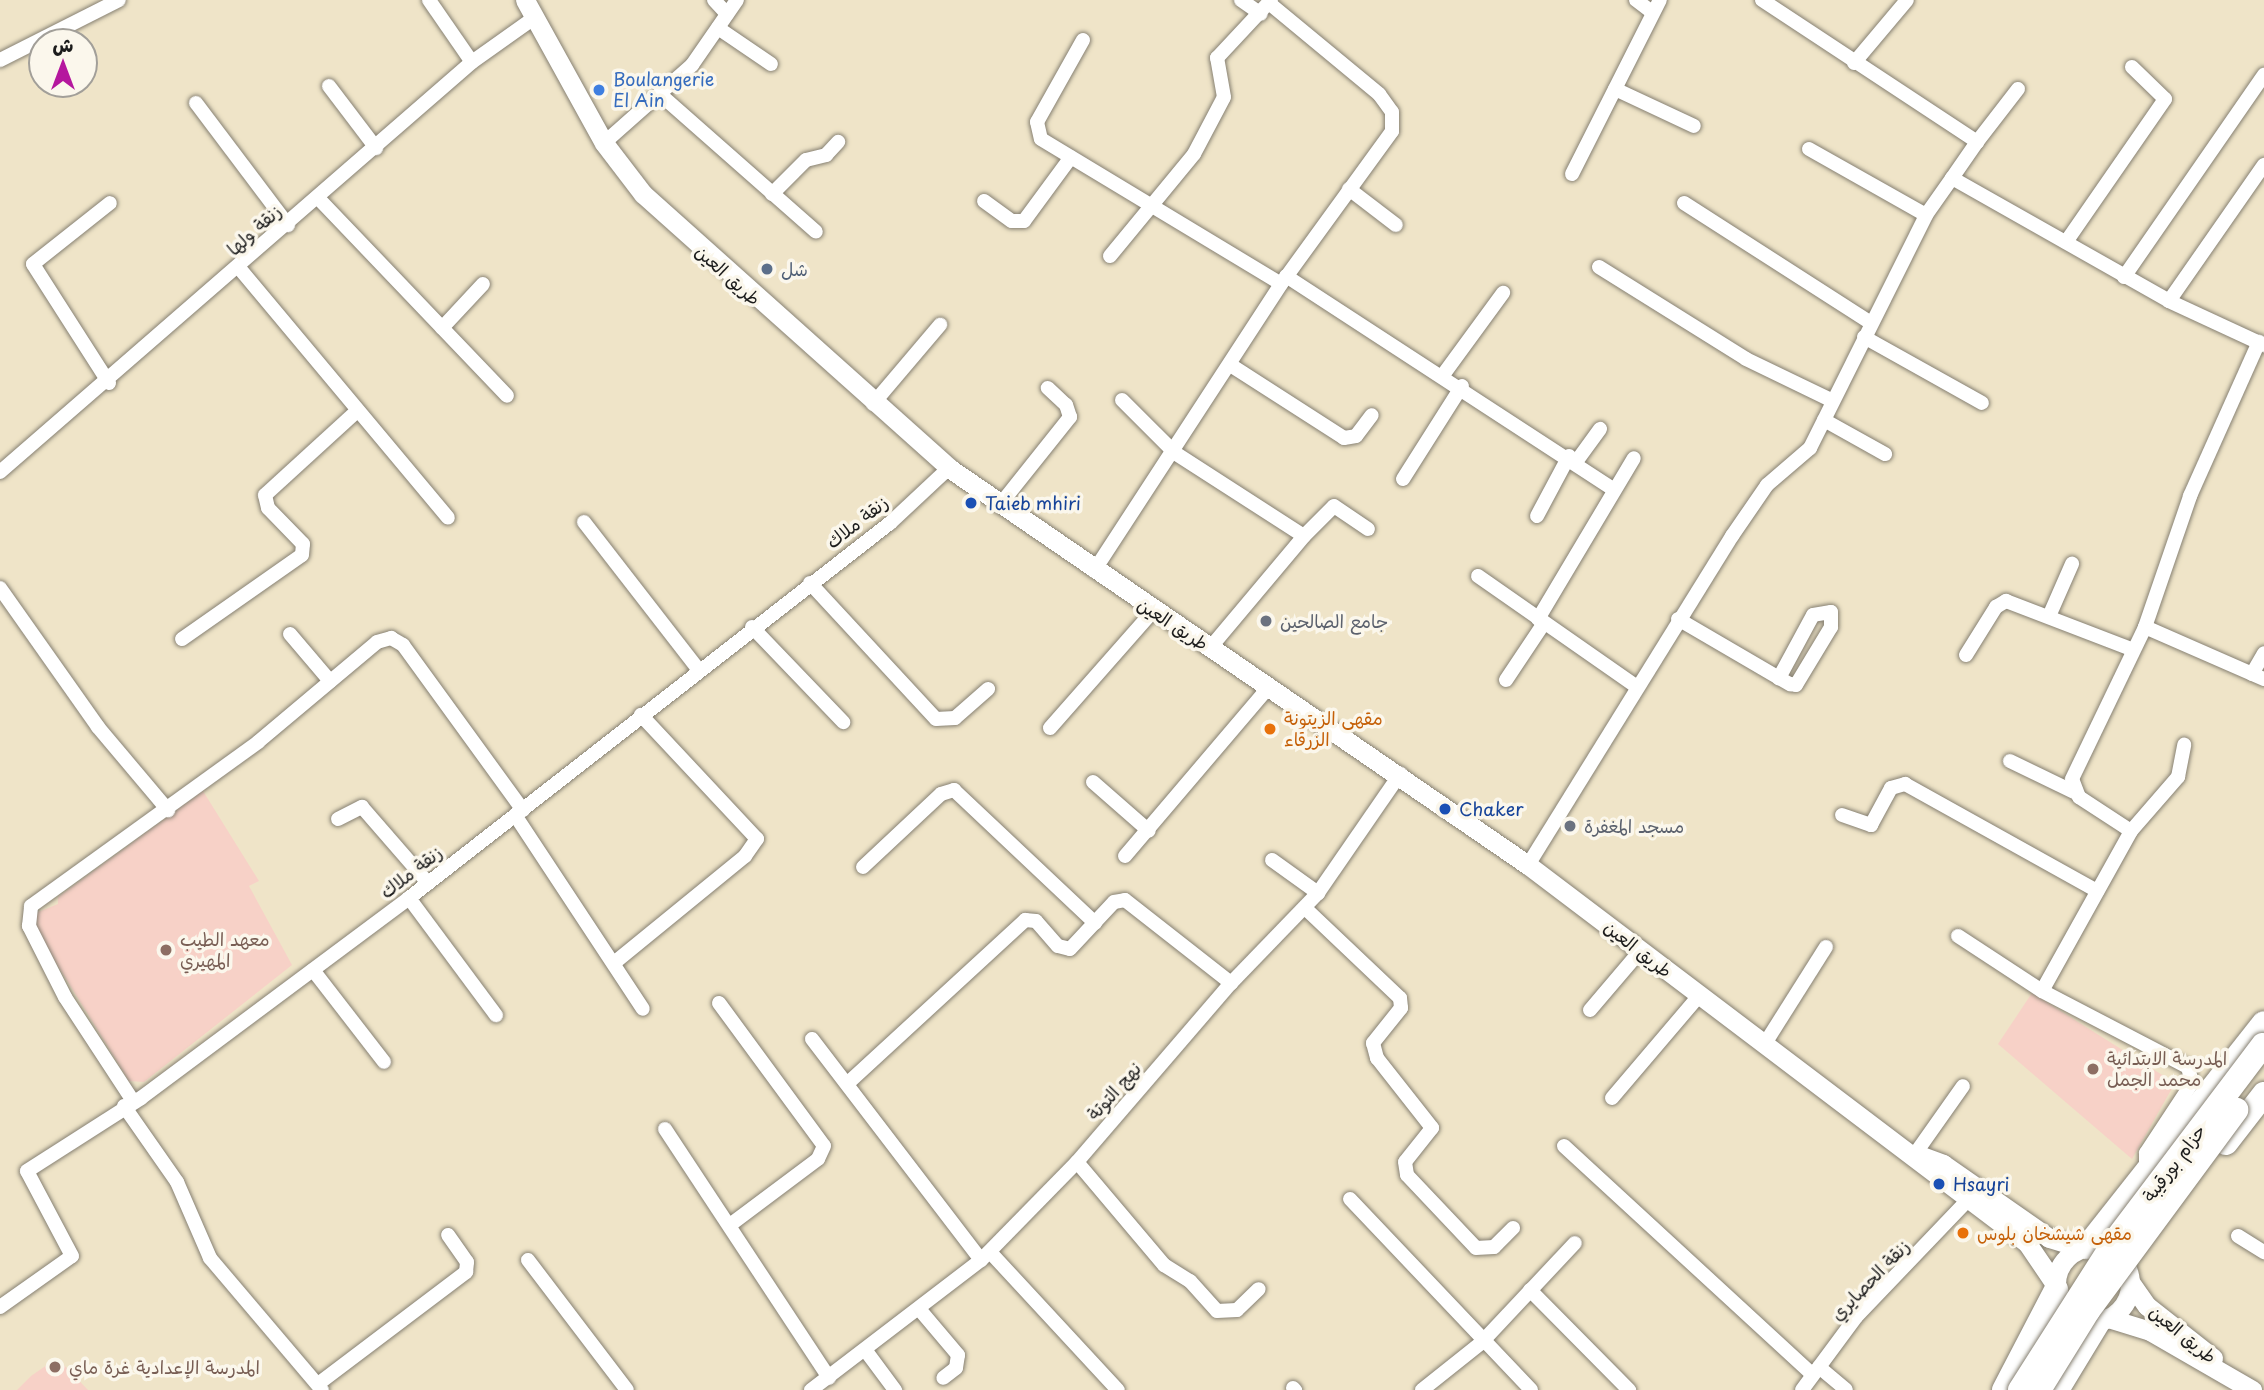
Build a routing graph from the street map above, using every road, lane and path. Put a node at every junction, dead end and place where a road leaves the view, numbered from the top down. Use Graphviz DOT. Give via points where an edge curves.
graph roads {
  1 [pos="119,0"];
  2 [pos="429,0"];
  3 [pos="525,0"];
  4 [pos="714,0"];
  5 [pos="737,0"];
  6 [pos="1241,0"];
  7 [pos="1636,0"];
  8 [pos="1762,0"];
  9 [pos="1907,0"];
  10 [pos="1267,5"];
  11 [pos="1657,7"];
  12 [pos="727,14"];
  13 [pos="534,19"];
  14 [pos="718,28"];
  15 [pos="1083,40"];
  16 [pos="0,60"];
  17 [pos="472,62"];
  18 [pos="1854,63"];
  19 [pos="771,64"];
  20 [pos="2132,67"];
  21 [pos="2264,75"];
  22 [pos="328,86"];
  23 [pos="1615,89"];
  24 [pos="2018,89"];
  25 [pos="662,96"];
  26 [pos="195,103"];
  27 [pos="1694,126"];
  28 [pos="838,142"];
  29 [pos="1977,142"];
  30 [pos="604,143"];
  31 [pos="376,148"];
  32 [pos="1809,149"];
  33 [pos="1071,157"];
  34 [pos="2264,165"];
  35 [pos="1572,174"];
  36 [pos="1952,178"];
  37 [pos="1349,189"];
  38 [pos="772,194"];
  39 [pos="319,199"];
  40 [pos="984,201"];
  41 [pos="110,202"];
  42 [pos="1684,203"];
  43 [pos="1153,205"];
  44 [pos="1926,215"];
  45 [pos="288,225"];
  46 [pos="1396,225"];
  47 [pos="816,232"];
  48 [pos="2066,242"];
  49 [pos="1110,256"];
  50 [pos="1599,267"];
  51 [pos="240,269"];
  52 [pos="2124,277"];
  53 [pos="1284,280"];
  54 [pos="483,284"];
  55 [pos="1503,293"];
  56 [pos="2169,301"];
  57 [pos="1871,323"];
  58 [pos="940,326"];
  59 [pos="442,328"];
  60 [pos="1864,337"];
  61 [pos="2261,344"];
  62 [pos="1232,366"];
  63 [pos="1443,374"];
  64 [pos="109,383"];
  65 [pos="1462,386"];
  66 [pos="1048,388"];
  67 [pos="506,396"];
  68 [pos="1122,400"];
  69 [pos="1831,400"];
  70 [pos="1982,403"];
  71 [pos="873,404"];
  72 [pos="357,411"];
  73 [pos="1372,415"];
  74 [pos="1824,420"];
  75 [pos="1600,429"];
  76 [pos="1175,453"];
  77 [pos="1885,454"];
  78 [pos="1634,457"];
  79 [pos="1572,459"];
  80 [pos="949,468"];
  81 [pos="0,472"];
  82 [pos="1403,479"];
  83 [pos="1613,489"];
  84 [pos="999,506"];
  85 [pos="1537,516"];
  86 [pos="448,519"];
  87 [pos="584,522"];
  88 [pos="1368,529"];
  89 [pos="1304,536"];
  90 [pos="2071,564"];
  91 [pos="1094,571"];
  92 [pos="1478,576"];
  93 [pos="810,583"];
  94 [pos="0,588"];
  95 [pos="1153,611"];
  96 [pos="2050,614"];
  97 [pos="1678,619"];
  98 [pos="1541,621"];
  99 [pos="2145,626"];
  100 [pos="752,627"];
  101 [pos="290,634"];
  102 [pos="182,639"];
  103 [pos="1210,648"];
  104 [pos="2131,649"];
  105 [pos="2264,653"];
  106 [pos="1966,655"];
  107 [pos="698,669"];
  108 [pos="2258,676"];
  109 [pos="1779,678"];
  110 [pos="1506,680"];
  111 [pos="330,681"];
  112 [pos="1634,685"];
  113 [pos="988,688"];
  114 [pos="1268,688"];
  115 [pos="641,715"];
  116 [pos="843,722"];
  117 [pos="1051,728"];
  118 [pos="2184,745"];
  119 [pos="2010,761"];
  120 [pos="1400,774"];
  121 [pos="1093,782"];
  122 [pos="2074,792"];
  123 [pos="168,810"];
  124 [pos="519,812"];
  125 [pos="1842,815"];
  126 [pos="338,819"];
  127 [pos="1149,831"];
  128 [pos="2132,831"];
  129 [pos="1125,856"];
  130 [pos="1272,860"];
  131 [pos="1528,865"];
  132 [pos="863,867"];
  133 [pos="428,883"];
  134 [pos="2097,891"];
  135 [pos="1318,893"];
  136 [pos="409,898"];
  137 [pos="1305,908"];
  138 [pos="1095,923"];
  139 [pos="1958,936"];
  140 [pos="1826,947"];
  141 [pos="1641,950"];
  142 [pos="614,963"];
  143 [pos="313,970"];
  144 [pos="1231,984"];
  145 [pos="2042,992"];
  146 [pos="1698,997"];
  147 [pos="719,1003"];
  148 [pos="643,1009"];
  149 [pos="1590,1010"];
  150 [pos="496,1015"];
  151 [pos="2264,1023"];
  152 [pos="812,1039"];
  153 [pos="1764,1045"];
  154 [pos="2264,1045"];
  155 [pos="384,1062"];
  156 [pos="2264,1072"];
  157 [pos="848,1083"];
  158 [pos="1963,1086"];
  159 [pos="2264,1094"];
  160 [pos="1612,1098"];
  161 [pos="128,1104"];
  162 [pos="665,1129"];
  163 [pos="1564,1146"];
  164 [pos="1915,1154"];
  165 [pos="1077,1162"];
  166 [pos="2150,1171"];
  167 [pos="1350,1199"];
  168 [pos="1968,1200"];
  169 [pos="731,1224"];
  170 [pos="1513,1228"];
  171 [pos="448,1235"];
  172 [pos="2238,1236"];
  173 [pos="1575,1243"];
  174 [pos="2084,1248"];
  175 [pos="2264,1252"];
  176 [pos="985,1256"];
  177 [pos="528,1260"];
  178 [pos="2130,1279"];
  179 [pos="2055,1287"];
  180 [pos="1259,1289"];
  181 [pos="1530,1290"];
  182 [pos="0,1307"];
  183 [pos="920,1310"];
  184 [pos="2103,1320"];
  185 [pos="1481,1343"];
  186 [pos="866,1351"];
  187 [pos="1816,1371"];
  188 [pos="829,1378"];
  189 [pos="943,1378"];
  190 [pos="2246,1386"];
  191 [pos="320,1387"];
  192 [pos="627,1390"];
  193 [pos="811,1390"];
  194 [pos="895,1390"];
  195 [pos="1118,1390"];
  196 [pos="1422,1390"];
  197 [pos="1531,1390"];
  198 [pos="1629,1390"];
  199 [pos="1802,1390"];
  200 [pos="1846,1390"];
  201 [pos="2004,1390"];
  202 [pos="2020,1390"];
  203 [pos="2039,1390"];
  204 [pos="2057,1390"];
  1 -- 16 [label="street"];
  2 -- 17 [label="street"];
  3 -- 13 [label="main road, طريق العين"];
  4 -- 12 [label="street"];
  5 -- 12 [label="street"];
  6 -- 10 [label="street"];
  7 -- 11 [label="street"];
  8 -- 18 [label="street"];
  9 -- 18 [label="street"];
  10 -- 37 [label="street" via="1379,94 1392,112 1392,131"];
  10 -- 43 [label="street" via="1217,58 1224,91 1219,110"];
  11 -- 23 [label="street"];
  12 -- 14 [label="street"];
  13 -- 17 [label="street, زنقة ولها"];
  13 -- 30 [label="main road, طريق العين"];
  14 -- 19 [label="street"];
  14 -- 25 [label="street"];
  15 -- 33 [label="street" via="1036,127 1041,139"];
  17 -- 31 [label="street, زنقة ولها"];
  18 -- 29 [label="street"];
  20 -- 48 [label="street" via="2165,99"];
  21 -- 52 [label="street"];
  22 -- 31 [label="street"];
  23 -- 27 [label="street"];
  23 -- 35 [label="street"];
  24 -- 29 [label="street"];
  25 -- 30 [label="street"];
  25 -- 38 [label="street"];
  26 -- 45 [label="street"];
  28 -- 38 [label="street" via="803,162"];
  29 -- 36 [label="street"];
  30 -- 71 [label="main road, طريق العين" via="672,225"];
  31 -- 39 [label="street, زنقة ولها"];
  32 -- 44 [label="street"];
  33 -- 40 [label="street" via="1024,221 1012,221"];
  33 -- 43 [label="street"];
  34 -- 56 [label="street"];
  36 -- 44 [label="street"];
  36 -- 48 [label="street"];
  37 -- 46 [label="street"];
  37 -- 53 [label="street"];
  38 -- 47 [label="street"];
  39 -- 45 [label="street, زنقة ولها"];
  39 -- 59 [label="street"];
  41 -- 64 [label="street" via="33,264"];
  42 -- 57 [label="street"];
  43 -- 49 [label="street"];
  43 -- 53 [label="street"];
  44 -- 57 [label="street"];
  45 -- 51 [label="street, زنقة ولها"];
  48 -- 52 [label="street"];
  50 -- 69 [label="street" via="1746,359"];
  51 -- 64 [label="street, زنقة ولها"];
  51 -- 72 [label="street"];
  52 -- 56 [label="street"];
  53 -- 62 [label="street"];
  53 -- 63 [label="street"];
  54 -- 59 [label="street"];
  55 -- 63 [label="street"];
  56 -- 61 [label="street"];
  57 -- 60 [label="street"];
  58 -- 71 [label="street"];
  59 -- 67 [label="street"];
  60 -- 69 [label="street"];
  60 -- 70 [label="street"];
  61 -- 99 [label="street" via="2190,496"];
  62 -- 73 [label="street" via="1344,438 1356,436"];
  62 -- 76 [label="street"];
  63 -- 65 [label="street"];
  64 -- 81 [label="street, زنقة ولها"];
  65 -- 79 [label="street"];
  65 -- 82 [label="street"];
  66 -- 84 [label="street" via="1070,417"];
  68 -- 76 [label="street"];
  69 -- 74 [label="street"];
  71 -- 80 [label="main road, طريق العين"];
  72 -- 86 [label="street"];
  72 -- 102 [label="street" via="265,495 268,508 303,544 302,555"];
  74 -- 77 [label="street"];
  74 -- 97 [label="street" via="1806,453 1767,485"];
  75 -- 79 [label="street"];
  76 -- 89 [label="street"];
  76 -- 91 [label="street"];
  78 -- 83 [label="street"];
  79 -- 83 [label="street"];
  79 -- 85 [label="street"];
  80 -- 84 [label="main road, طريق العين"];
  80 -- 93 [label="street, زنقة ملاك"];
  83 -- 98 [label="street"];
  84 -- 91 [label="main road, طريق العين"];
  87 -- 107 [label="street"];
  88 -- 89 [label="street" via="1330,506"];
  89 -- 103 [label="street"];
  90 -- 96 [label="street"];
  91 -- 95 [label="main road, طريق العين"];
  92 -- 98 [label="street"];
  93 -- 100 [label="street, زنقة ملاك"];
  93 -- 113 [label="street" via="936,719 955,718"];
  94 -- 123 [label="street" via="98,727"];
  95 -- 103 [label="main road, طريق العين"];
  95 -- 117 [label="street"];
  96 -- 104 [label="street"];
  96 -- 106 [label="street" via="2000,603"];
  97 -- 109 [label="street"];
  97 -- 112 [label="street"];
  98 -- 110 [label="street"];
  98 -- 112 [label="street"];
  99 -- 104 [label="street"];
  99 -- 108 [label="street"];
  100 -- 107 [label="street, زنقة ملاك"];
  100 -- 116 [label="street"];
  101 -- 111 [label="street"];
  103 -- 114 [label="main road, طريق العين"];
  104 -- 122 [label="street" via="2071,779"];
  105 -- 108 [label="street"];
  107 -- 115 [label="street, زنقة ملاك"];
  109 -- 109 [label="street" via="1813,615 1831,612 1831,626 1802,681 1793,685"];
  111 -- 123 [label="street"];
  111 -- 124 [label="street" via="377,642 398,640"];
  112 -- 131 [label="street"];
  114 -- 120 [label="main road, طريق العين"];
  114 -- 127 [label="street"];
  115 -- 124 [label="street, زنقة ملاك"];
  115 -- 142 [label="street" via="757,839 745,856"];
  118 -- 128 [label="street" via="2178,777"];
  119 -- 122 [label="street"];
  120 -- 131 [label="main road, طريق العين"];
  120 -- 135 [label="street, نهج التوتة"];
  121 -- 127 [label="street"];
  122 -- 128 [label="street"];
  123 -- 161 [label="street" via="31,906 29,926 65,998"];
  124 -- 133 [label="street, زنقة ملاك"];
  124 -- 142 [label="street"];
  125 -- 134 [label="street" via="1871,825 1891,788 1905,784"];
  126 -- 133 [label="street" via="362,807"];
  127 -- 129 [label="street"];
  128 -- 134 [label="street"];
  130 -- 135 [label="street"];
  131 -- 141 [label="main road, طريق العين"];
  132 -- 138 [label="street" via="942,794 954,790"];
  133 -- 136 [label="street, زنقة ملاك"];
  134 -- 145 [label="street"];
  135 -- 137 [label="street, نهج التوتة"];
  136 -- 143 [label="street, زنقة ملاك"];
  136 -- 150 [label="street"];
  137 -- 144 [label="street, نهج التوتة"];
  137 -- 170 [label="street" via="1400,998 1401,1009 1373,1043 1377,1058 1432,1128 1405,1161 1407,1175 1476,1248 1494,1247"];
  138 -- 144 [label="street" via="1125,900"];
  138 -- 157 [label="street" via="1066,949 1036,921 1025,920"];
  139 -- 145 [label="street"];
  140 -- 153 [label="street"];
  141 -- 146 [label="main road, طريق العين"];
  141 -- 149 [label="street"];
  142 -- 148 [label="street"];
  143 -- 155 [label="street"];
  143 -- 161 [label="street, زنقة ملاك"];
  144 -- 165 [label="street, نهج التوتة"];
  145 -- 166 [label="street" via="2179,1059 2191,1072 2188,1094 2146,1153"];
  146 -- 153 [label="main road, طريق العين"];
  146 -- 160 [label="street"];
  147 -- 169 [label="street" via="824,1146 818,1158"];
  151 -- 166 [label="highway"];
  152 -- 157 [label="street"];
  153 -- 164 [label="main road, طريق العين"];
  154 -- 202 [label="highway, حزام بورقيبة, bridge" via="2117,1238"];
  156 -- 203 [label="highway, حزام بورقيبة, bridge" via="2125,1258"];
  157 -- 176 [label="street"];
  158 -- 164 [label="street"];
  159 -- 178 [label="highway"];
  161 -- 182 [label="street, زنقة ملاك" via="27,1171 72,1256"];
  161 -- 191 [label="street" via="177,1182 210,1258"];
  162 -- 169 [label="street"];
  163 -- 187 [label="street"];
  164 -- 168 [label="main road, طريق العين"];
  164 -- 174 [label="main road, طريق العين" via="1942,1164 2049,1238"];
  165 -- 176 [label="street, نهج التوتة"];
  165 -- 180 [label="street" via="1164,1265 1190,1281 1217,1311 1237,1310"];
  166 -- 174 [label="highway"];
  167 -- 185 [label="street"];
  168 -- 179 [label="main road, طريق العين" via="2027,1243"];
  168 -- 187 [label="street, زنقة الحصايري" via="1856,1317"];
  169 -- 188 [label="street"];
  171 -- 191 [label="street" via="467,1262 466,1272"];
  172 -- 175 [label="street"];
  173 -- 181 [label="street"];
  174 -- 178 [label="main road" via="2115,1254"];
  174 -- 179 [label="main road" via="2062,1262"];
  176 -- 183 [label="street, نهج التوتة"];
  176 -- 195 [label="street"];
  177 -- 192 [label="street"];
  178 -- 184 [label="main road" via="2121,1309"];
  178 -- 190 [label="main road, طريق العين" via="2147,1306"];
  179 -- 184 [label="main road" via="2074,1317"];
  179 -- 201 [label="highway"];
  181 -- 185 [label="street"];
  181 -- 198 [label="street"];
  183 -- 186 [label="street, نهج التوتة"];
  183 -- 189 [label="street" via="958,1355 956,1368"];
  184 -- 190 [label="main road, طريق العين" via="2136,1325"];
  184 -- 204 [label="highway"];
  185 -- 196 [label="street"];
  185 -- 197 [label="street"];
  186 -- 188 [label="street, نهج التوتة"];
  186 -- 194 [label="street"];
  187 -- 199 [label="street, زنقة الحصايري"];
  187 -- 200 [label="street"];
  188 -- 193 [label="street, نهج التوتة"];
}
